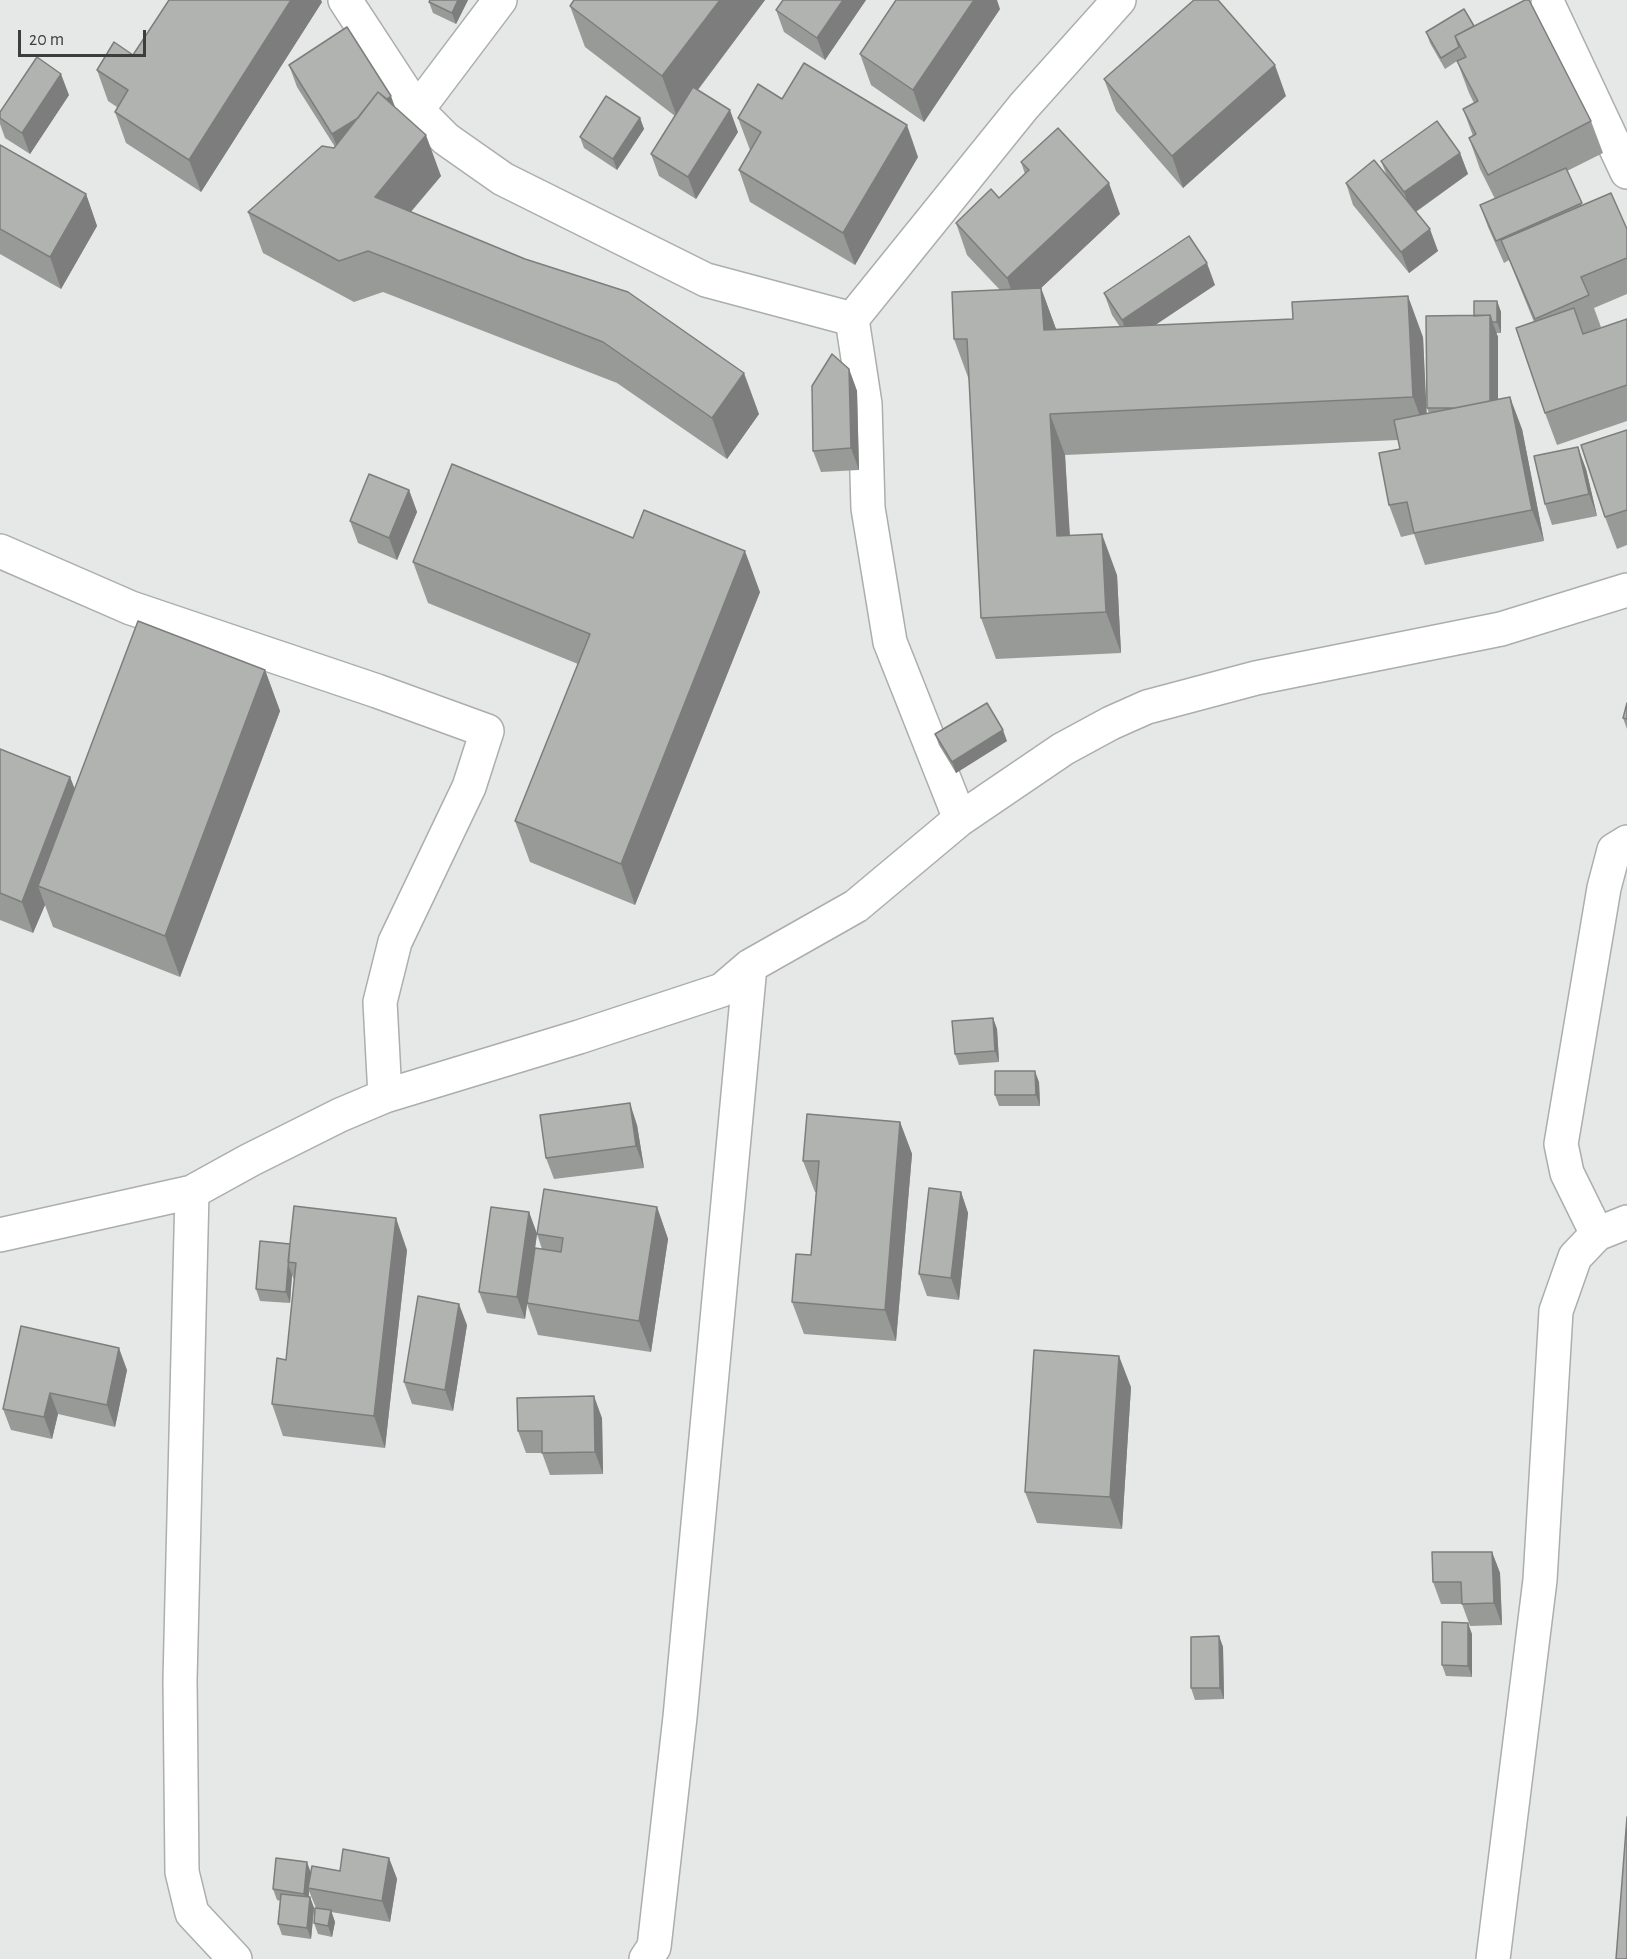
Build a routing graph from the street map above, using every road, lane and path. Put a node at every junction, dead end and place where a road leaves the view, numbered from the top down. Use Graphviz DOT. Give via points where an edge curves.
graph roads {
  1 [pos="345,0"];
  2 [pos="500,0"];
  3 [pos="1119,0"];
  4 [pos="1548,4"];
  5 [pos="417,110"];
  6 [pos="1627,172"];
  7 [pos="852,319"];
  8 [pos="0,552"];
  9 [pos="1627,590"];
  10 [pos="960,819"];
  11 [pos="1627,842"];
  12 [pos="750,966"];
  13 [pos="384,1096"];
  14 [pos="192,1192"];
  15 [pos="1612,1228"];
  16 [pos="0,1235"];
  17 [pos="235,1959"];
  18 [pos="646,1959"];
  19 [pos="1493,1959"];
  1 -- 5 [label="street"];
  2 -- 5 [label="street"];
  3 -- 7 [label="street" via="1024,106"];
  4 -- 6 [label="street"];
  5 -- 7 [label="street" via="446,140 503,179 706,280"];
  7 -- 10 [label="street" via="865,404 868,508 890,642"];
  8 -- 13 [label="street" via="130,609 487,732 469,787 395,942 380,1002"];
  9 -- 10 [label="street" via="1501,629 1256,678 1147,707 1064,749"];
  10 -- 12 [label="street" via="856,906"];
  11 -- 15 [label="street" via="1614,850 1604,888 1561,1144 1567,1173"];
  12 -- 13 [label="street" via="722,990"];
  12 -- 18 [label="street" via="680,1717 654,1947"];
  13 -- 14 [label="street"];
  14 -- 16 [label="street"];
  14 -- 17 [label="street" via="180,1680 182,1872 192,1913"];
  15 -- 19 [label="street" via="1575,1257 1556,1311 1540,1580"];
}
